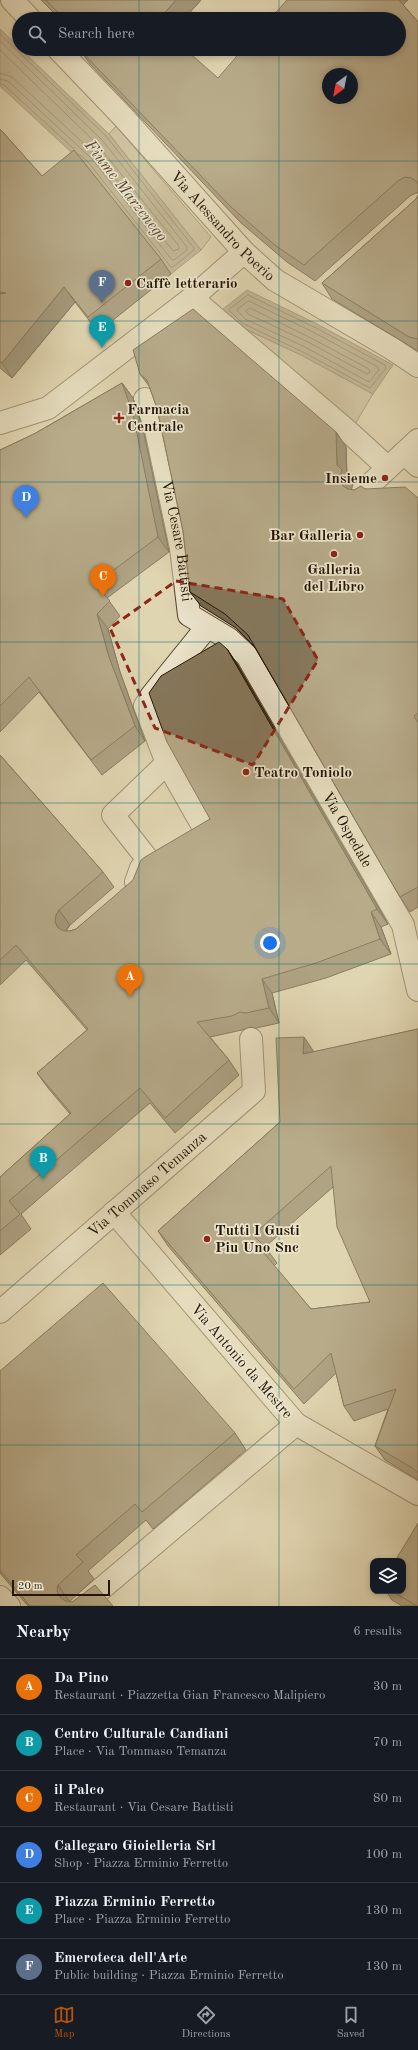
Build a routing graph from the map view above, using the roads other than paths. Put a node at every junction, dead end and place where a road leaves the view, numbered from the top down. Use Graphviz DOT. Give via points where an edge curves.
graph roads {
  1 [pos="12,0"];
  2 [pos="23,12"];
  3 [pos="65,56"];
  4 [pos="244,252"];
  5 [pos="328,287"];
  6 [pos="192,298"];
  7 [pos="310,302"];
  8 [pos="418,366"];
  9 [pos="145,399"];
  10 [pos="0,423"];
  11 [pos="413,453"];
  12 [pos="387,467"];
  13 [pos="362,492"];
  14 [pos="207,627"];
  15 [pos="247,656"];
  16 [pos="167,763"];
  17 [pos="204,828"];
  18 [pos="123,895"];
  19 [pos="418,990"];
  20 [pos="251,1038"];
  21 [pos="114,1212"];
  22 [pos="0,1312"];
  23 [pos="296,1424"];
  24 [pos="418,1494"];
  25 [pos="0,1597"];
  26 [pos="8,1606"];
  27 [pos="81,1606"];
  1 -- 2 [label="street"];
  3 -- 4 [label="street, Via Alessandro Poerio"];
  4 -- 6 [label="street"];
  4 -- 7 [label="street, Via Alessandro Poerio" via="275,280"];
  5 -- 7 [label="street"];
  6 -- 10 [label="street" via="48,408"];
  6 -- 12 [label="street"];
  7 -- 8 [label="street, Via Alessandro Poerio" via="392,348"];
  9 -- 14 [label="street, Via Cesare Battisti" via="157,432 181,548 189,616"];
  11 -- 12 [label="street"];
  12 -- 13 [label="street"];
  14 -- 15 [label="street, Via Cesare Battisti" via="229,639"];
  14 -- 16 [label="street" via="145,706"];
  15 -- 19 [label="street, Via Ospedale" via="403,925"];
  16 -- 17 [label="street"];
  16 -- 18 [label="street" via="113,815 149,861 141,868 135,885"];
  20 -- 21 [label="street, Via Tommaso Temanza" via="254,1090"];
  21 -- 22 [label="street, Via Tommaso Temanza"];
  21 -- 23 [label="street, Via Antonio da Mestre"];
  23 -- 24 [label="street, Via Antonio da Mestre"];
  23 -- 27 [label="street, Via Antonio da Mestre"];
  25 -- 26 [label="street"];
}
